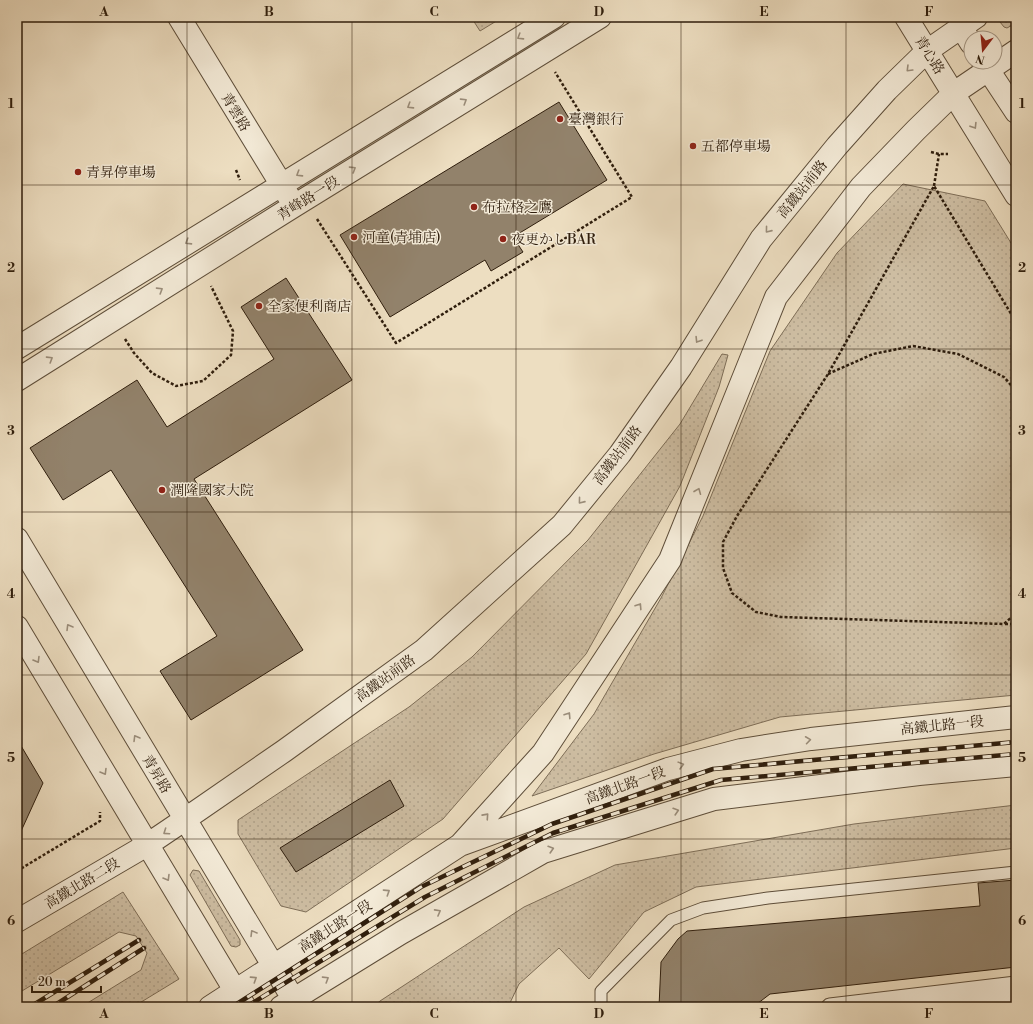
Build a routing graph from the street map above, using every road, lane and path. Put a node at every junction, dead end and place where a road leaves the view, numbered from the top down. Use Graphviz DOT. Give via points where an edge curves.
graph roads {
  1 [pos="179,17"];
  2 [pos="554,17"];
  3 [pos="600,17"];
  4 [pos="906,17"];
  5 [pos="966,26"];
  6 [pos="927,51"];
  7 [pos="1016,51"];
  8 [pos="1003,57"];
  9 [pos="553,68"];
  10 [pos="980,70"];
  11 [pos="988,70"];
  12 [pos="954,93"];
  13 [pos="1016,112"];
  14 [pos="931,152"];
  15 [pos="940,154"];
  16 [pos="948,154"];
  17 [pos="236,170"];
  18 [pos="240,180"];
  19 [pos="281,185"];
  20 [pos="934,186"];
  21 [pos="1016,195"];
  22 [pos="294,206"];
  23 [pos="316,217"];
  24 [pos="209,282"];
  25 [pos="1016,322"];
  26 [pos="123,335"];
  27 [pos="17,348"];
  28 [pos="828,374"];
  29 [pos="17,380"];
  30 [pos="1016,390"];
  31 [pos="17,539"];
  32 [pos="1016,613"];
  33 [pos="1004,624"];
  34 [pos="1016,624"];
  35 [pos="17,627"];
  36 [pos="1016,717"];
  37 [pos="1016,765"];
  38 [pos="97,806"];
  39 [pos="184,820"];
  40 [pos="147,845"];
  41 [pos="460,845"];
  42 [pos="17,871"];
  43 [pos="1016,872"];
  44 [pos="17,921"];
  45 [pos="273,966"];
  46 [pos="1016,984"];
  47 [pos="240,999"];
  48 [pos="1016,1000"];
  49 [pos="954,1002"];
  50 [pos="291,1004"];
  51 [pos="210,1007"];
  52 [pos="601,1007"];
  53 [pos="830,1007"];
  1 -- 19 [label="street, 青雲路"];
  2 -- 19 [label="street, 青峰路一段, one-way"];
  22 -- 3 [label="street, 青峰路一段, one-way"];
  4 -- 6 [label="street, 青心路"];
  5 -- 6 [label="street, 高鐵站前路"];
  6 -- 12 [label="street, 青心路"];
  6 -- 39 [label="street, 高鐵站前路, one-way" via="887,90 837,146 761,239 681,367 620,454 562,525 424,650"];
  7 -- 8 [label="street"];
  9 -- 23 [label="path" via="632,197 396,343"];
  10 -- 12 [label="street"];
  11 -- 13 [label="street"];
  12 -- 21 [label="street, one-way"];
  41 -- 12 [label="street, one-way" via="543,753 670,560 776,296 861,187"];
  14 -- 15 [label="path"];
  15 -- 16 [label="path"];
  15 -- 20 [label="path"];
  17 -- 18 [label="path"];
  19 -- 22 [label="street, 青雲路"];
  19 -- 27 [label="street, 青峰路一段, one-way"];
  20 -- 25 [label="path"];
  20 -- 28 [label="path"];
  29 -- 22 [label="street, 青峰路一段, one-way"];
  24 -- 26 [label="path" via="233,331 231,355 203,381 176,386 152,373 134,353"];
  28 -- 30 [label="path" via="873,354 913,346 958,354 1004,377"];
  28 -- 33 [label="path" via="723,542 723,568 732,593 756,612 781,617"];
  39 -- 31 [label="street, 青昇路, one-way"];
  32 -- 33 [label="path"];
  33 -- 34 [label="path"];
  35 -- 40 [label="street, one-way"];
  41 -- 36 [label="street, 高鐵北路一段, one-way" via="668,769 741,750 811,739"];
  50 -- 37 [label="street, one-way" via="401,933 543,852 714,799"];
  38 -- 42 [label="path" via="101,813 100,821"];
  39 -- 40 [label="street, one-way"];
  45 -- 39 [label="street, 青昇路, one-way"];
  40 -- 44 [label="street, 高鐵北路二段"];
  40 -- 47 [label="street, one-way"];
  45 -- 41 [label="street, 高鐵北路一段, one-way"];
  43 -- 52 [label="lane" via="768,898 703,908 671,920 601,991"];
  47 -- 45 [label="street, one-way"];
  45 -- 50 [label="street, 青昇路"];
  46 -- 49 [label="street"];
  47 -- 51 [label="street"];
  48 -- 49 [label="street"];
  49 -- 53 [label="street"];
}
